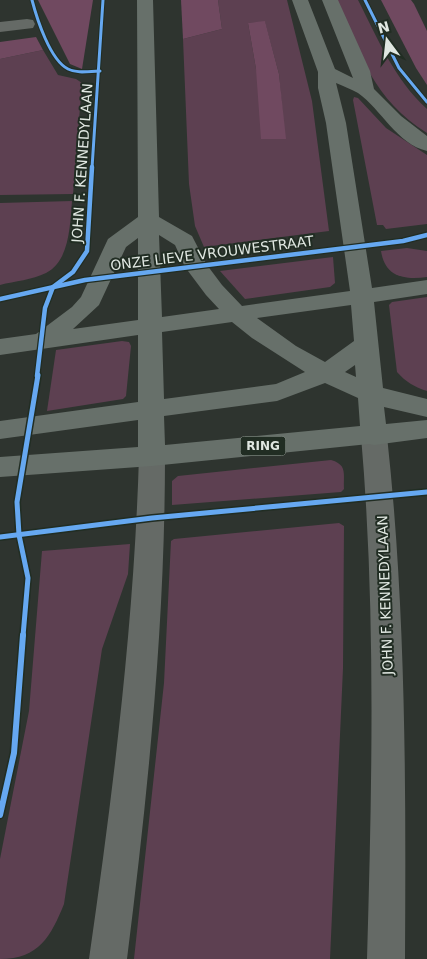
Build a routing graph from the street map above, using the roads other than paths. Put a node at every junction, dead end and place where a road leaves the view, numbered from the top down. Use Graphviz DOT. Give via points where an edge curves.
graph roads {
  1 [pos="144,0"];
  2 [pos="300,0"];
  3 [pos="330,0"];
  4 [pos="27,24"];
  5 [pos="0,27"];
  6 [pos="327,72"];
  7 [pos="365,90"];
  8 [pos="427,144"];
  9 [pos="148,219"];
  10 [pos="427,287"];
  11 [pos="362,296"];
  12 [pos="238,314"];
  13 [pos="150,326"];
  14 [pos="43,341"];
  15 [pos="365,345"];
  16 [pos="0,347"];
  17 [pos="328,373"];
  18 [pos="370,393"];
  19 [pos="427,408"];
  20 [pos="151,410"];
  21 [pos="427,429"];
  22 [pos="0,430"];
  23 [pos="374,436"];
  24 [pos="152,456"];
  25 [pos="0,467"];
  26 [pos="108,959"];
  27 [pos="386,959"];
  1 -- 9 [label="main road"];
  2 -- 6 [label="main road, JOHN F. KENNEDYLAAN"];
  3 -- 7 [label="main road"];
  4 -- 5 [label="main road"];
  6 -- 7 [label="main road"];
  6 -- 11 [label="main road, JOHN F. KENNEDYLAAN"];
  7 -- 8 [label="main road" via="394,120"];
  9 -- 12 [label="main road" via="184,241 195,266"];
  9 -- 13 [label="main road"];
  9 -- 14 [label="main road" via="116,244 91,300"];
  10 -- 11 [label="main road"];
  11 -- 12 [label="main road"];
  11 -- 15 [label="main road, JOHN F. KENNEDYLAAN"];
  12 -- 13 [label="main road"];
  12 -- 17 [label="main road" via="263,334"];
  13 -- 14 [label="main road"];
  13 -- 20 [label="main road"];
  14 -- 16 [label="main road"];
  15 -- 17 [label="main road"];
  15 -- 18 [label="main road, JOHN F. KENNEDYLAAN"];
  17 -- 18 [label="main road"];
  17 -- 20 [label="main road" via="277,392"];
  18 -- 19 [label="main road"];
  18 -- 23 [label="main road, JOHN F. KENNEDYLAAN"];
  20 -- 22 [label="main road"];
  20 -- 24 [label="main road"];
  21 -- 23 [label="main road, RING"];
  23 -- 24 [label="main road, RING"];
  23 -- 27 [label="main road, JOHN F. KENNEDYLAAN" via="382,496 388,630"];
  24 -- 25 [label="main road, RING"];
  24 -- 26 [label="main road" via="149,597 142,679"];
}
